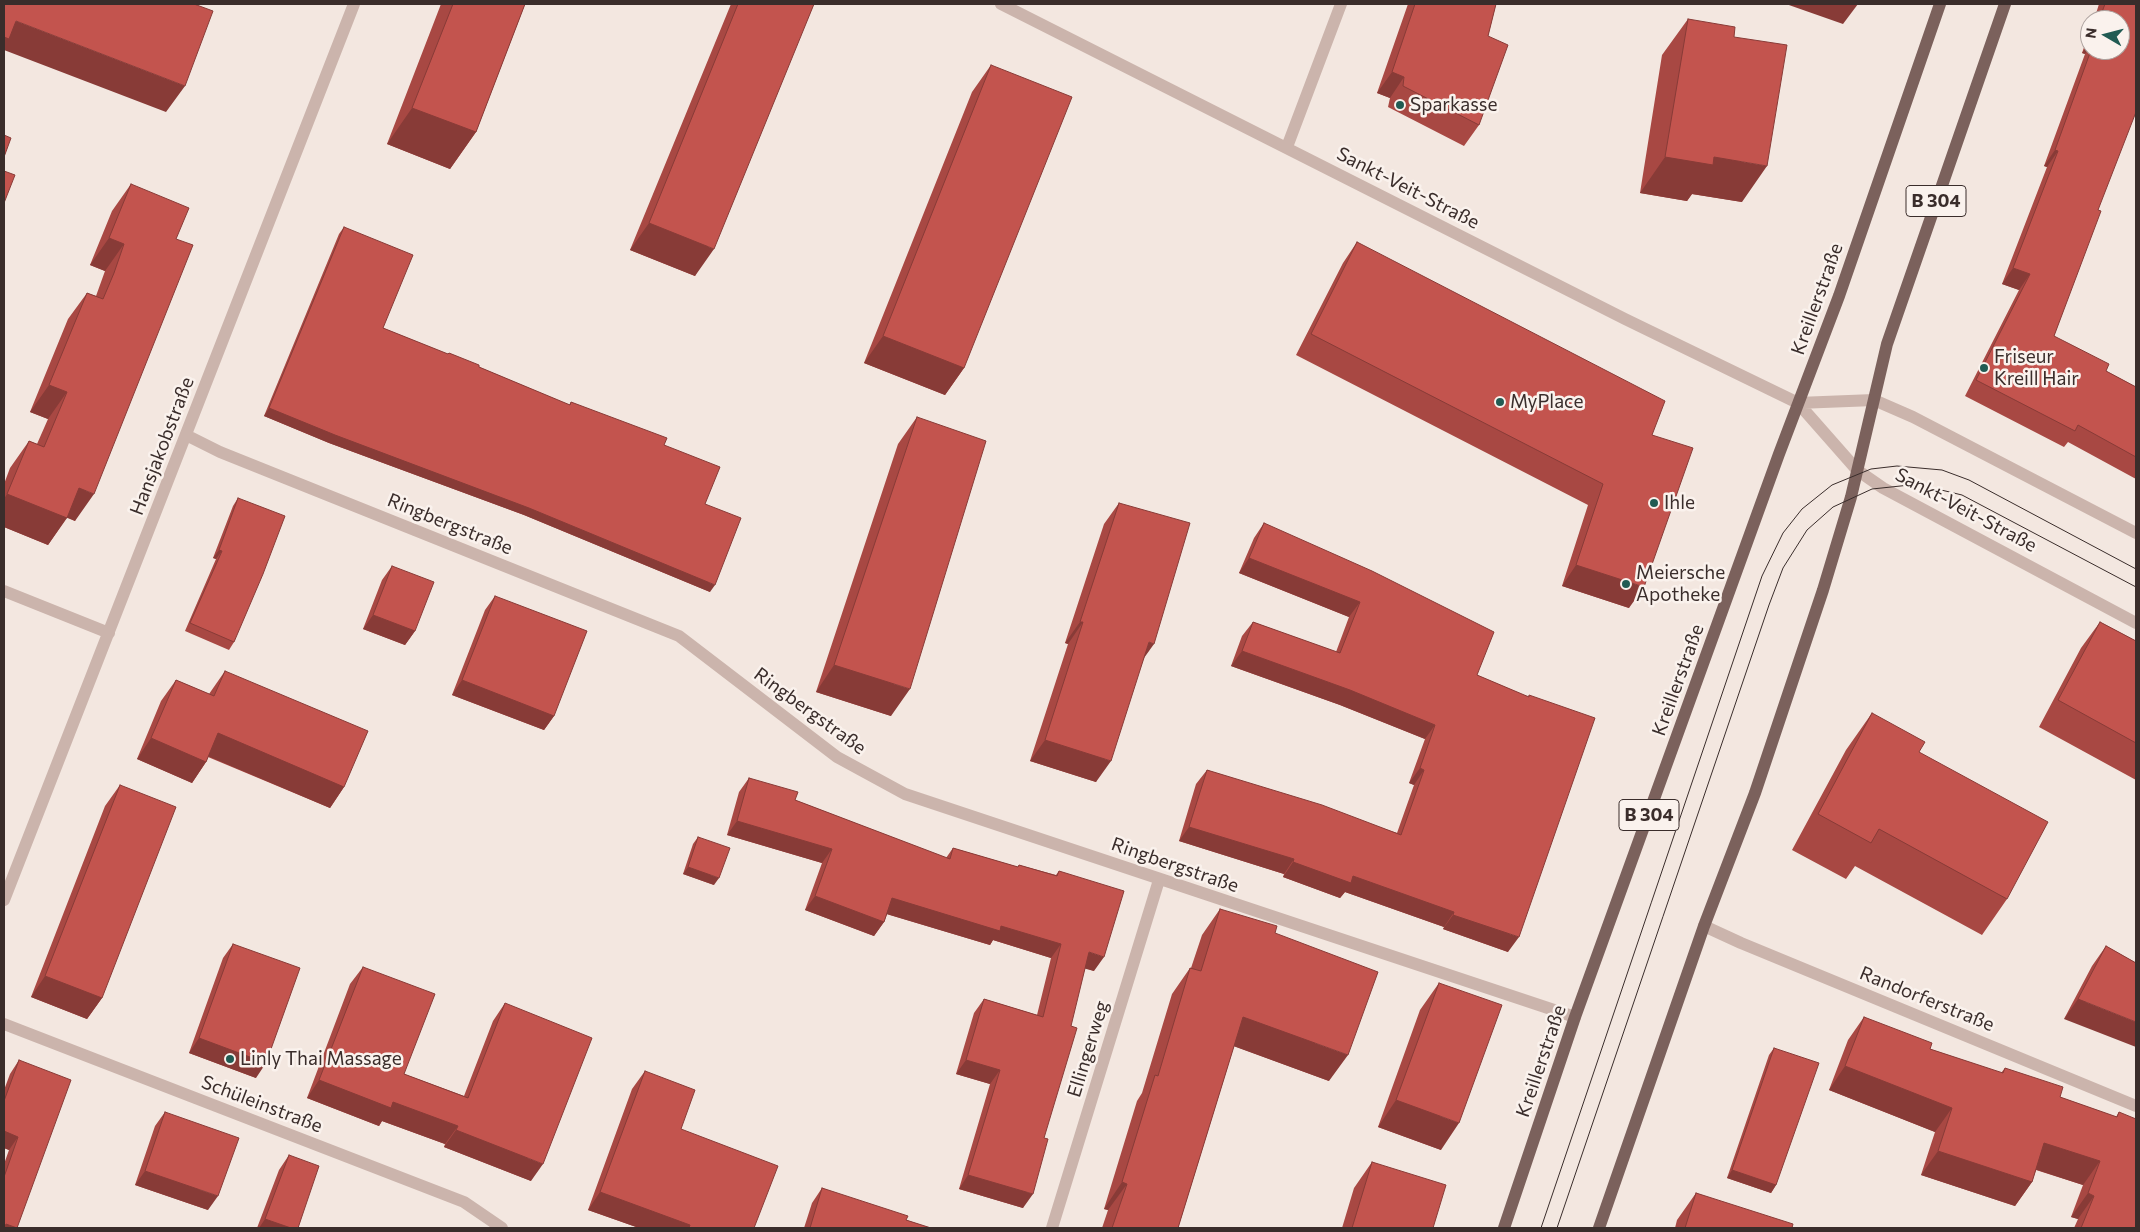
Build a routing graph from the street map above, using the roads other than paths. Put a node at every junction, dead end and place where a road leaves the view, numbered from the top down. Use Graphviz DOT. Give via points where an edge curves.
graph roads {
  1 [pos="354,4"];
  2 [pos="1001,4"];
  3 [pos="1341,4"];
  4 [pos="1940,4"];
  5 [pos="2005,4"];
  6 [pos="1287,147"];
  7 [pos="1874,400"];
  8 [pos="1798,403"];
  9 [pos="186,435"];
  10 [pos="1857,470"];
  11 [pos="2136,533"];
  12 [pos="4,591"];
  13 [pos="2136,622"];
  14 [pos="109,633"];
  15 [pos="1159,880"];
  16 [pos="4,900"];
  17 [pos="1704,926"];
  18 [pos="1575,1017"];
  19 [pos="4,1024"];
  20 [pos="2136,1106"];
  21 [pos="503,1228"];
  22 [pos="1052,1228"];
  23 [pos="1504,1228"];
  24 [pos="1599,1228"];
  1 -- 9 [label="street, Hansjakobstraße"];
  2 -- 6 [label="street, Sankt-Veit-Straße"];
  3 -- 6 [label="street"];
  4 -- 8 [label="main road, Kreillerstraße / B 304" via="1839,296"];
  5 -- 7 [label="main road, B 304" via="1887,344"];
  6 -- 8 [label="street, Sankt-Veit-Straße"];
  7 -- 8 [label="street, Sankt-Veit-Straße"];
  7 -- 10 [label="main road, B 304"];
  7 -- 11 [label="street, Sankt-Veit-Straße"];
  8 -- 10 [label="street, Sankt-Veit-Straße"];
  8 -- 18 [label="main road, Kreillerstraße / B 304"];
  9 -- 14 [label="street, Hansjakobstraße"];
  9 -- 15 [label="street, Ringbergstraße" via="220,452 679,636 836,757 905,794"];
  10 -- 13 [label="street, Sankt-Veit-Straße" via="1883,488"];
  10 -- 17 [label="main road, B 304" via="1817,609 1755,793"];
  12 -- 14 [label="street"];
  14 -- 16 [label="street, Hansjakobstraße"];
  15 -- 18 [label="street, Ringbergstraße"];
  15 -- 22 [label="street, Ellingerweg"];
  17 -- 20 [label="street, Randorferstraße"];
  17 -- 24 [label="main road, B 304"];
  18 -- 23 [label="main road, Kreillerstraße / B 304"];
  19 -- 21 [label="street, Schüleinstraße" via="464,1202"];
}
